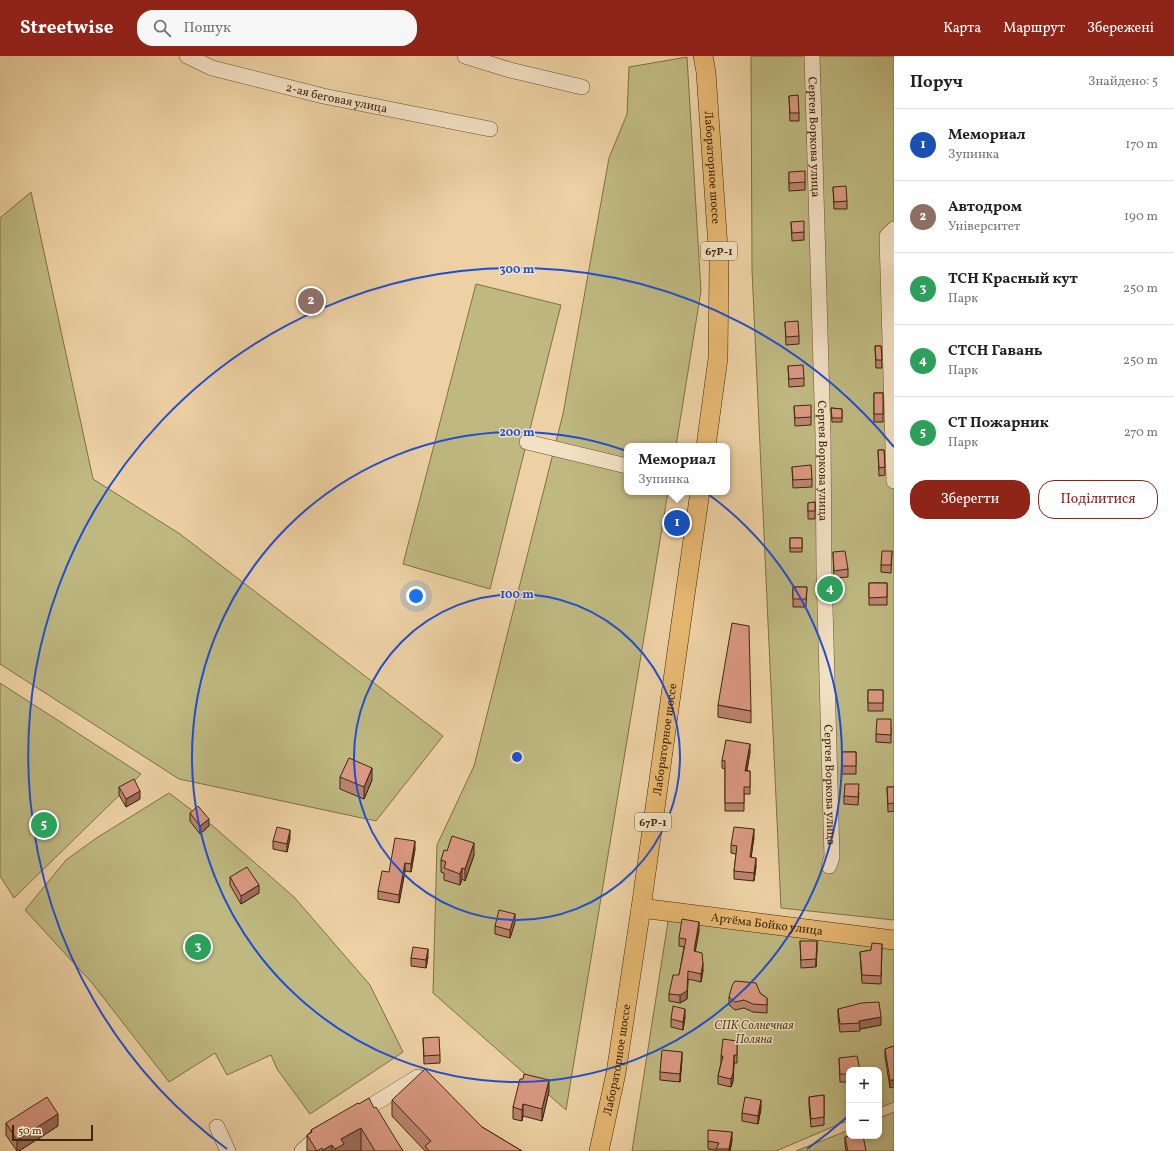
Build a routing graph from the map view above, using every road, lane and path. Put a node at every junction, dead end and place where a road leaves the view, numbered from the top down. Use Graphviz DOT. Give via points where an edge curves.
graph roads {
  1 [pos="186,56"];
  2 [pos="465,56"];
  3 [pos="703,56"];
  4 [pos="812,56"];
  5 [pos="582,87"];
  6 [pos="490,130"];
  7 [pos="894,229"];
  8 [pos="527,442"];
  9 [pos="706,443"];
  10 [pos="624,465"];
  11 [pos="894,481"];
  12 [pos="700,495"];
  13 [pos="829,866"];
  14 [pos="641,908"];
  15 [pos="894,940"];
  16 [pos="418,1077"];
  17 [pos="217,1127"];
  18 [pos="228,1151"];
  19 [pos="302,1151"];
  20 [pos="599,1151"];
  1 -- 6 [label="street, 2-ая беговая улица" via="212,68 323,96"];
  2 -- 5 [label="street" via="510,70"];
  3 -- 9 [label="main road, Лабораторное шоссе / 67Р-1" via="720,262 718,358"];
  4 -- 13 [label="street, Сергея Воркова улица" via="832,857"];
  7 -- 11 [label="street" via="887,236"];
  8 -- 10 [label="street"];
  12 -- 14 [label="main road, Лабораторное шоссе / 67Р-1"];
  14 -- 15 [label="main road, Артёма Бойко улица"];
  14 -- 20 [label="main road, Лабораторное шоссе / 67Р-1" via="616,1072"];
  16 -- 19 [label="street" via="313,1141"];
  17 -- 18 [label="street"];
}
